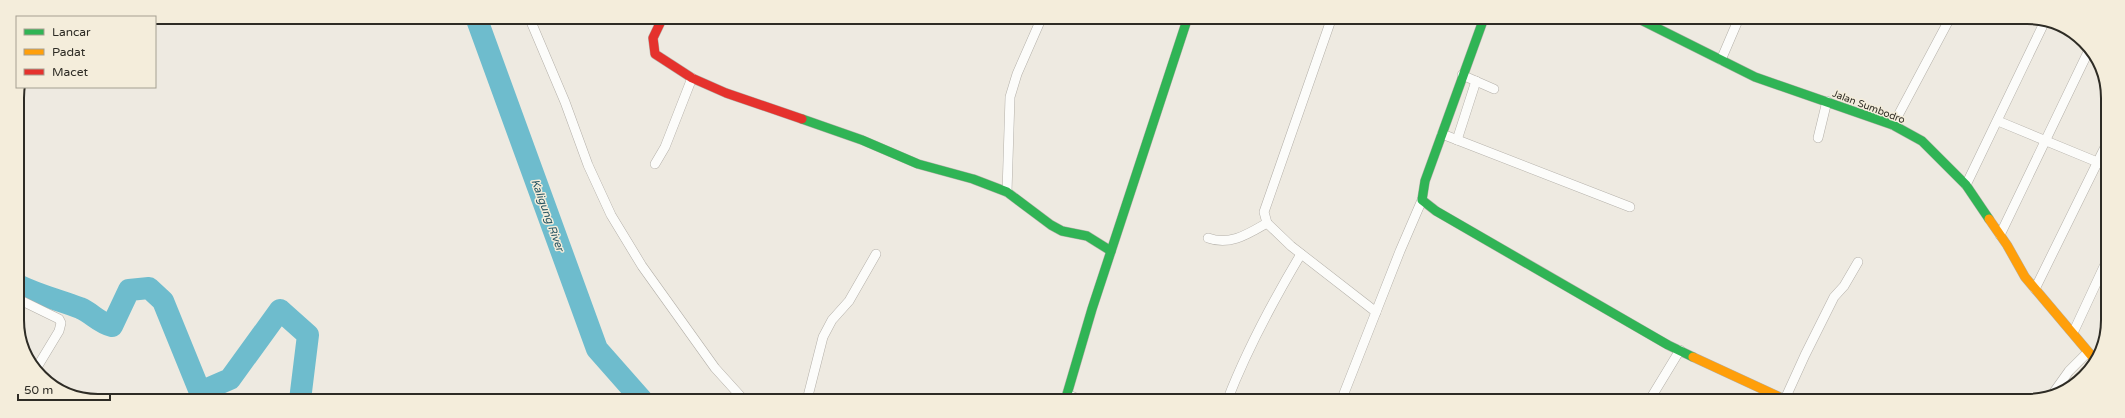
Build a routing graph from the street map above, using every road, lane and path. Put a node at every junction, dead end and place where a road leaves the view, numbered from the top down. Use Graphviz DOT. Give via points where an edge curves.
graph roads {
  1 [pos="533,24"];
  2 [pos="660,24"];
  3 [pos="1039,24"];
  4 [pos="1186,24"];
  5 [pos="1330,24"];
  6 [pos="1482,24"];
  7 [pos="1649,24"];
  8 [pos="1736,24"];
  9 [pos="1947,24"];
  10 [pos="2042,25"];
  11 [pos="2087,54"];
  12 [pos="1721,60"];
  13 [pos="1462,75"];
  14 [pos="692,78"];
  15 [pos="1476,81"];
  16 [pos="1494,89"];
  17 [pos="1827,101"];
  18 [pos="1998,121"];
  19 [pos="1893,125"];
  20 [pos="1442,134"];
  21 [pos="1818,138"];
  22 [pos="1457,140"];
  23 [pos="2046,141"];
  24 [pos="2101,156"];
  25 [pos="2098,162"];
  26 [pos="2101,163"];
  27 [pos="655,164"];
  28 [pos="1966,185"];
  29 [pos="1007,192"];
  30 [pos="1422,200"];
  31 [pos="1630,207"];
  32 [pos="1267,223"];
  33 [pos="2000,235"];
  34 [pos="1208,238"];
  35 [pos="1111,251"];
  36 [pos="876,254"];
  37 [pos="1301,254"];
  38 [pos="1858,262"];
  39 [pos="2101,273"];
  40 [pos="2035,289"];
  41 [pos="24,301"];
  42 [pos="1376,312"];
  43 [pos="2073,333"];
  44 [pos="1680,350"];
  45 [pos="2088,352"];
  46 [pos="2091,356"];
  47 [pos="39,365"];
  48 [pos="2058,387"];
  49 [pos="739,394"];
  50 [pos="809,394"];
  51 [pos="1067,394"];
  52 [pos="1230,394"];
  53 [pos="1344,394"];
  54 [pos="1653,394"];
  55 [pos="1773,394"];
  56 [pos="1789,394"];
  1 -- 49 [label="street" via="611,215 642,266 715,368"];
  2 -- 14 [label="street" via="653,38 655,54"];
  3 -- 29 [label="street" via="1010,97"];
  4 -- 35 [label="street"];
  5 -- 32 [label="street" via="1264,212"];
  6 -- 13 [label="street"];
  7 -- 12 [label="street, Jalan Sumbodro"];
  8 -- 12 [label="street"];
  9 -- 19 [label="street"];
  10 -- 18 [label="street"];
  11 -- 23 [label="street"];
  12 -- 17 [label="street, Jalan Sumbodro" via="1755,77"];
  13 -- 15 [label="street"];
  13 -- 20 [label="street"];
  14 -- 27 [label="street" via="665,147"];
  14 -- 29 [label="street" via="862,140 918,164 973,179"];
  15 -- 16 [label="street"];
  15 -- 22 [label="street"];
  17 -- 19 [label="street, Jalan Sumbodro"];
  17 -- 21 [label="street"];
  18 -- 23 [label="street"];
  18 -- 28 [label="street"];
  19 -- 28 [label="street, Jalan Sumbodro" via="1922,141"];
  20 -- 22 [label="street"];
  20 -- 30 [label="street" via="1425,181"];
  22 -- 31 [label="street"];
  23 -- 25 [label="street"];
  23 -- 33 [label="street"];
  24 -- 25 [label="street"];
  25 -- 26 [label="street"];
  25 -- 40 [label="street"];
  28 -- 33 [label="street, Jalan Sumbodro"];
  29 -- 35 [label="street" via="1051,225 1062,231 1087,236"];
  30 -- 42 [label="street"];
  30 -- 44 [label="street" via="1436,211"];
  32 -- 34 [label="street" via="1232,241 1223,242"];
  32 -- 37 [label="street"];
  33 -- 40 [label="street, Jalan Sumbodro"];
  35 -- 51 [label="street"];
  36 -- 50 [label="street" via="849,301 832,320 823,338"];
  37 -- 42 [label="street"];
  37 -- 52 [label="street" via="1271,303"];
  38 -- 56 [label="street" via="1844,286 1834,297"];
  39 -- 43 [label="street"];
  40 -- 43 [label="street, Jalan Sumbodro"];
  41 -- 47 [label="street" via="59,319 61,323 59,331"];
  42 -- 53 [label="street"];
  43 -- 45 [label="street, Jalan Sumbodro"];
  44 -- 54 [label="street"];
  44 -- 55 [label="street"];
  45 -- 46 [label="street, Jalan Sumbodro"];
  45 -- 48 [label="street"];
}
